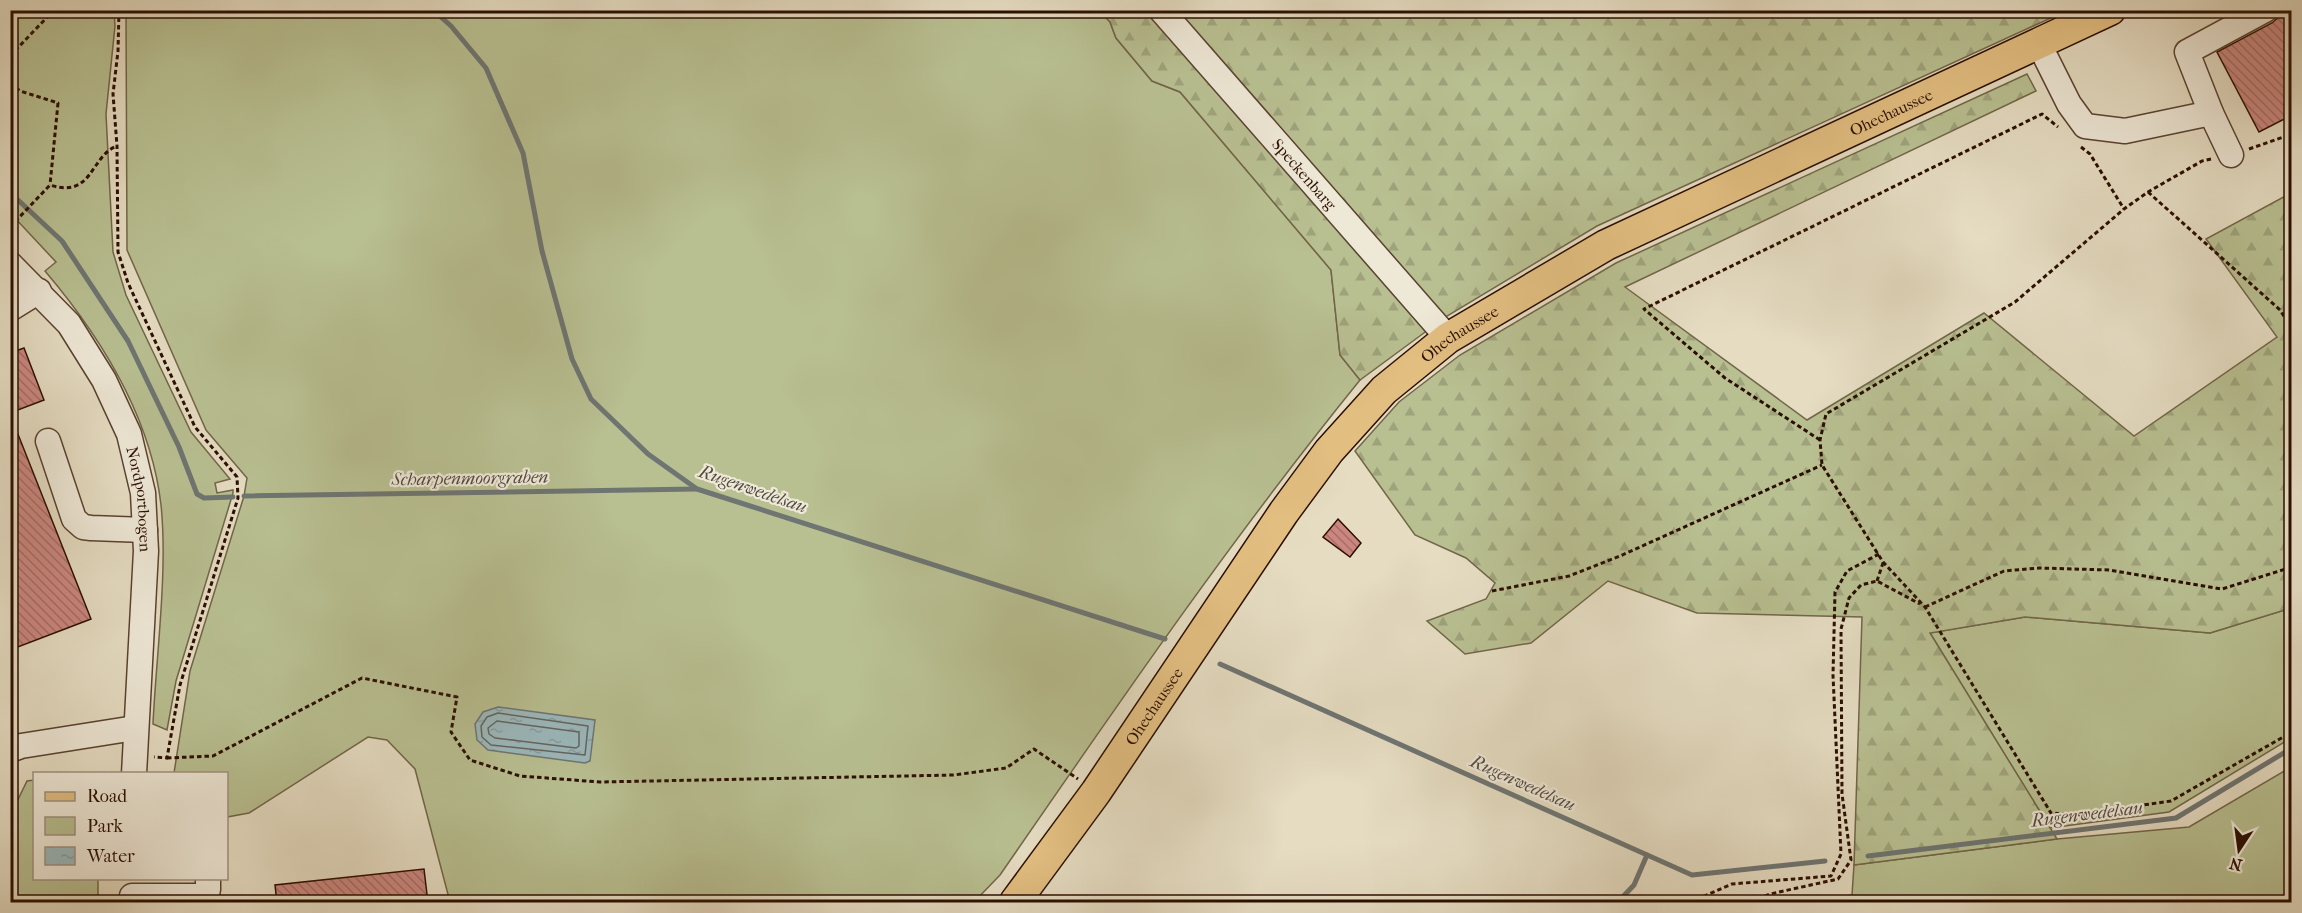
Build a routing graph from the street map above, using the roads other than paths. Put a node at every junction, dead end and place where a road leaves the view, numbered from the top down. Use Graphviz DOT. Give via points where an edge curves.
graph roads {
  1 [pos="1161,10"];
  2 [pos="2110,10"];
  3 [pos="2265,10"];
  4 [pos="2039,44"];
  5 [pos="2211,112"];
  6 [pos="2230,155"];
  7 [pos="10,264"];
  8 [pos="39,291"];
  9 [pos="10,309"];
  10 [pos="1448,338"];
  11 [pos="48,441"];
  12 [pos="145,530"];
  13 [pos="135,728"];
  14 [pos="10,750"];
  15 [pos="134,764"];
  16 [pos="208,880"];
  17 [pos="132,892"];
  18 [pos="1015,903"];
  1 -- 10 [label="street, Speckenbarg"];
  2 -- 4 [label="main road, Ohechaussee"];
  3 -- 5 [label="street" via="2187,52"];
  4 -- 5 [label="street" via="2069,104 2085,126 2125,131"];
  4 -- 10 [label="main road, Ohechaussee" via="1606,245"];
  5 -- 6 [label="street"];
  7 -- 8 [label="street, Nordportbogen"];
  8 -- 9 [label="street"];
  8 -- 12 [label="street, Nordportbogen" via="69,324 104,381 129,434 143,493"];
  10 -- 18 [label="main road, Ohechaussee" via="1384,390 1329,452 1284,512 1096,792"];
  11 -- 12 [label="street" via="74,519 83,527"];
  12 -- 13 [label="street, Nordportbogen"];
  13 -- 14 [label="street"];
  13 -- 15 [label="street, Nordportbogen"];
  16 -- 17 [label="street" via="203,896"];
}
